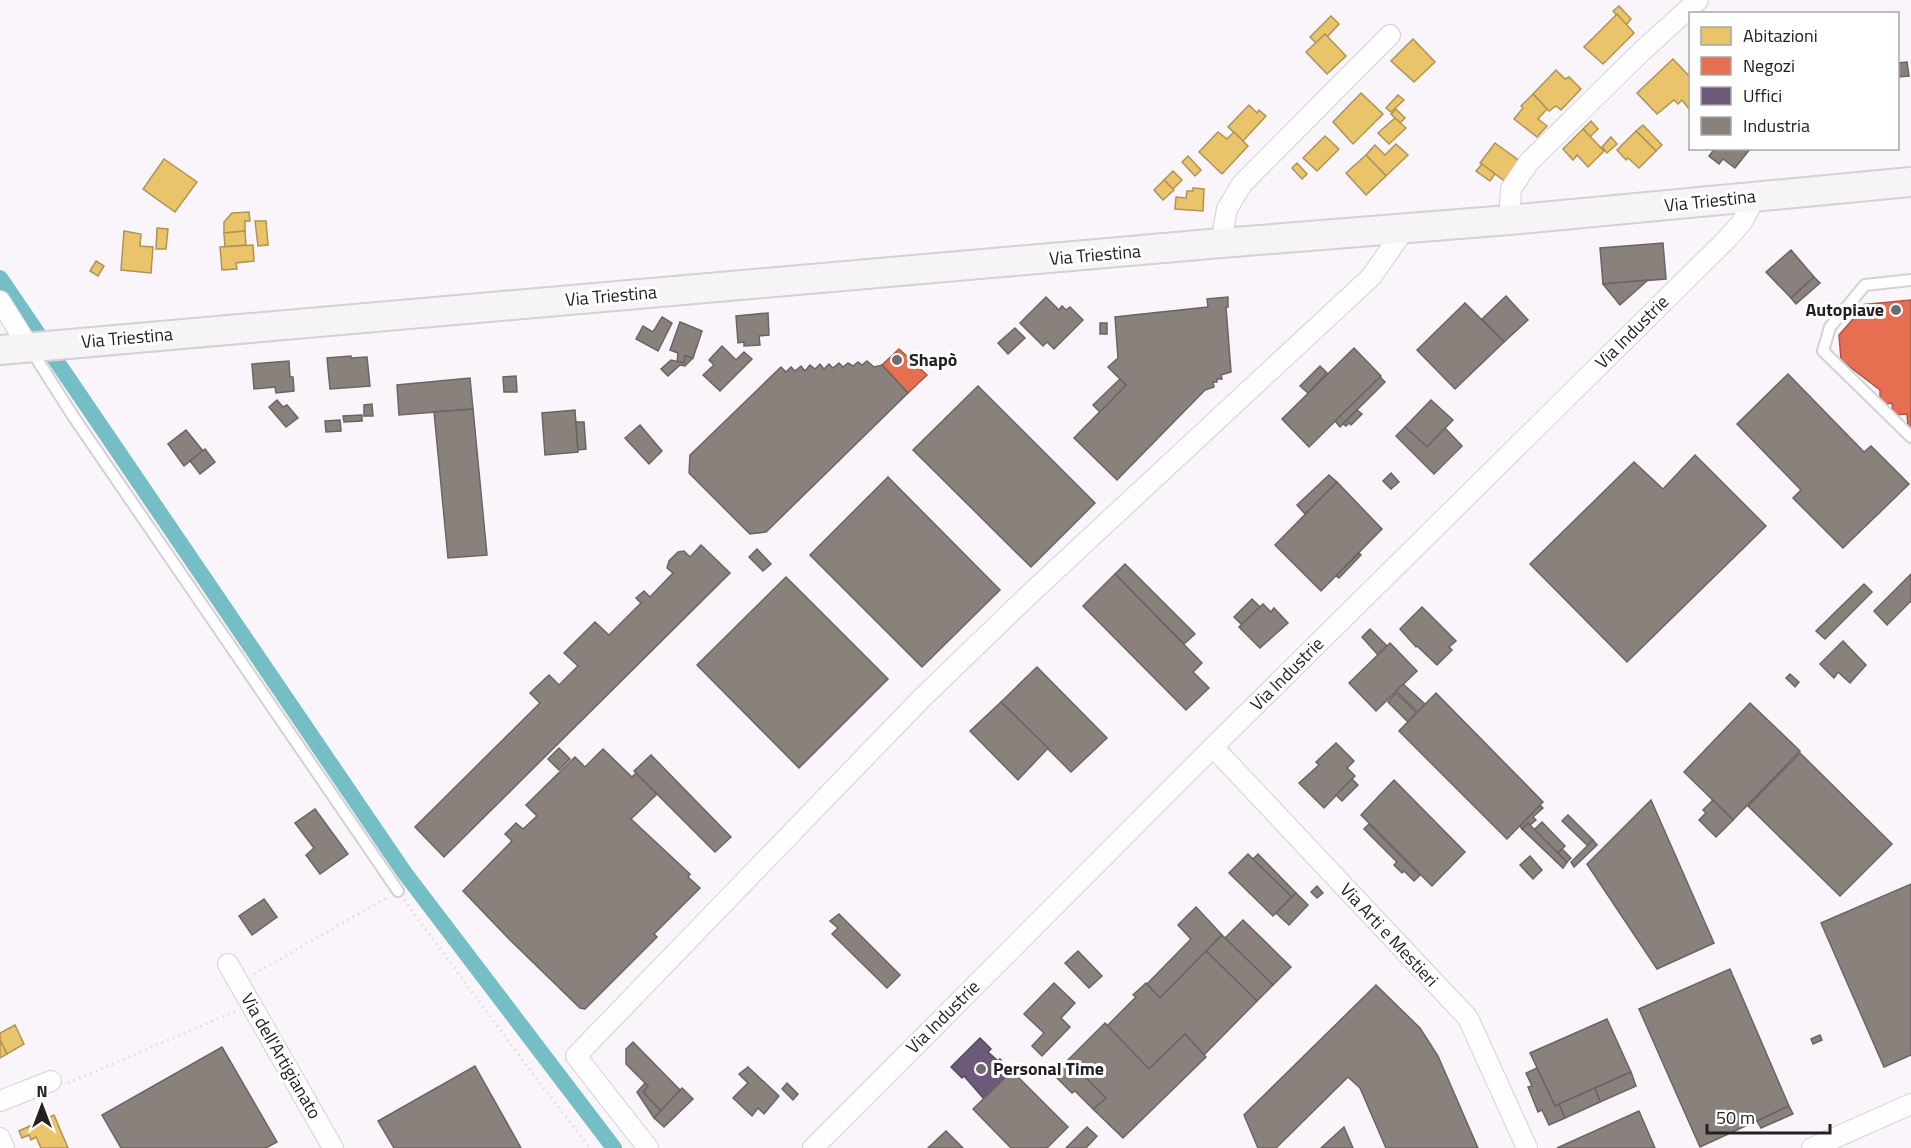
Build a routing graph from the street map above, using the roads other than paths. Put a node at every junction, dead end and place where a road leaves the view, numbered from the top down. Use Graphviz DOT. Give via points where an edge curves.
graph roads {
  1 [pos="1698,0"];
  2 [pos="1390,35"];
  3 [pos="1911,182"];
  4 [pos="1756,196"];
  5 [pos="1509,220"];
  6 [pos="1406,227"];
  7 [pos="1221,243"];
  8 [pos="1911,280"];
  9 [pos="0,301"];
  10 [pos="34,347"];
  11 [pos="0,350"];
  12 [pos="1911,437"];
  13 [pos="1214,747"];
  14 [pos="398,891"];
  15 [pos="228,964"];
  16 [pos="51,1081"];
  17 [pos="0,1101"];
  18 [pos="1911,1104"];
  19 [pos="0,1138"];
  20 [pos="4,1148"];
  21 [pos="333,1148"];
  22 [pos="648,1148"];
  23 [pos="813,1148"];
  24 [pos="1527,1148"];
  25 [pos="1812,1148"];
  1 -- 5 [label="street" via="1528,162 1511,189"];
  2 -- 7 [label="street" via="1242,184 1227,209"];
  3 -- 4 [label="main road, Via Triestina"];
  4 -- 5 [label="main road, Via Triestina"];
  4 -- 13 [label="street, Via Industrie" via="1742,222 1726,240"];
  5 -- 6 [label="main road, Via Triestina"];
  6 -- 7 [label="main road, Via Triestina"];
  6 -- 22 [label="street" via="1371,277 921,699 576,1056"];
  7 -- 10 [label="main road, Via Triestina"];
  8 -- 12 [label="lane" via="1865,285 1830,327 1823,351"];
  9 -- 10 [label="street"];
  10 -- 11 [label="main road, Via Triestina"];
  10 -- 14 [label="lane" via="86,435"];
  13 -- 23 [label="street, Via Industrie"];
  13 -- 24 [label="street, Via Arti e Mestieri" via="1468,1018"];
  15 -- 21 [label="street, Via dell'Artigianato"];
  16 -- 17 [label="street"];
  18 -- 25 [label="street"];
  19 -- 20 [label="street"];
}
